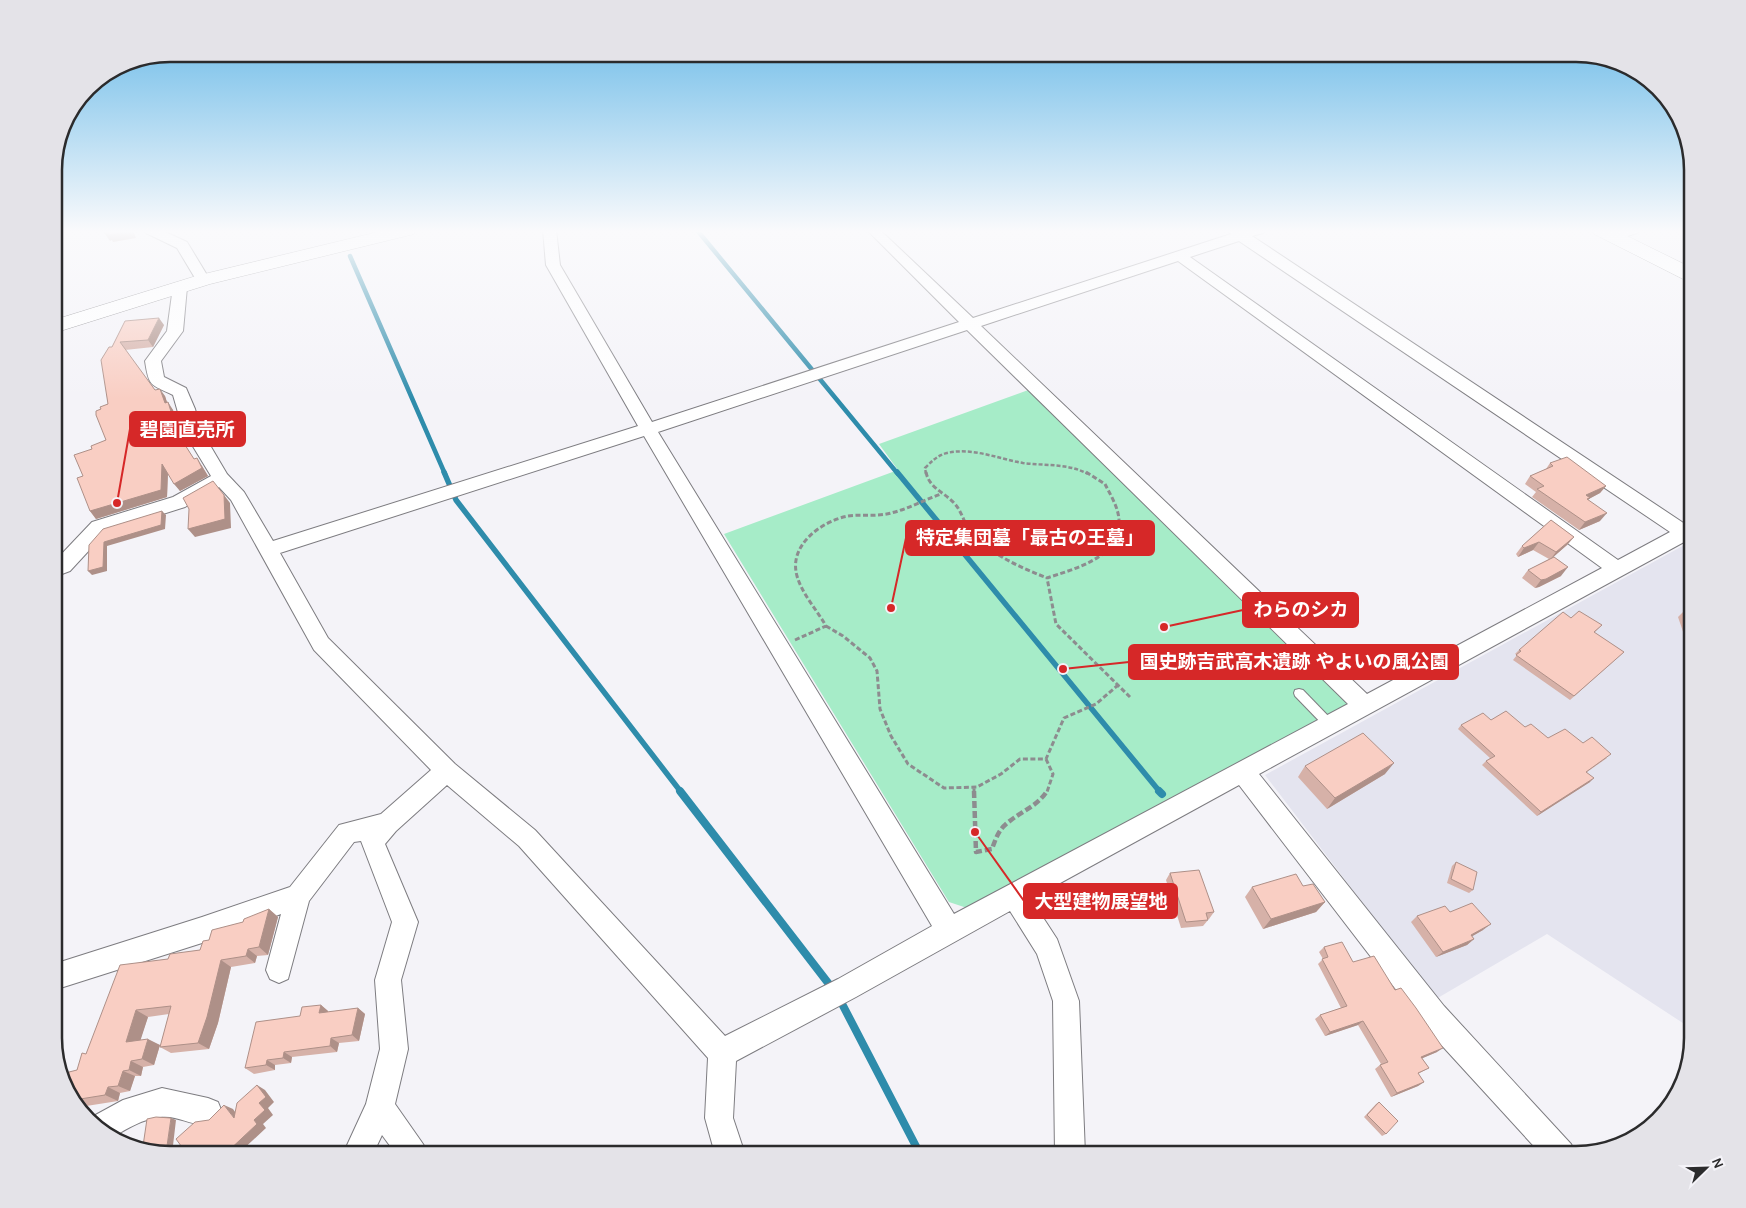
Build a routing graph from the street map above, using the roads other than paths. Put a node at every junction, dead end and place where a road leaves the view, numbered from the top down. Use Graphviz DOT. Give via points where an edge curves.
graph roads {
  1 [pos="565,286"];
  2 [pos="932,286"];
  3 [pos="1083,286"];
  4 [pos="1223,286"];
  5 [pos="1318,286"];
  6 [pos="180,287"];
  7 [pos="970,323"];
  8 [pos="63,324"];
  9 [pos="648,428"];
  10 [pos="221,478"];
  11 [pos="1684,530"];
  12 [pos="1684,537"];
  13 [pos="268,550"];
  14 [pos="63,566"];
  15 [pos="1617,569"];
  16 [pos="1299,694"];
  17 [pos="1365,706"];
  18 [pos="1330,725"];
  19 [pos="447,770"];
  20 [pos="1243,772"];
  21 [pos="388,823"];
  22 [pos="1014,895"];
  23 [pos="298,896"];
  24 [pos="949,930"];
  25 [pos="279,970"];
  26 [pos="63,974"];
  27 [pos="722,1053"];
  28 [pos="380,1107"];
  29 [pos="208,1112"];
  30 [pos="107,1124"];
  31 [pos="362,1146"];
  32 [pos="407,1146"];
  33 [pos="728,1146"];
  34 [pos="1070,1146"];
  35 [pos="1554,1146"];
  1 -- 9 [label="street"];
  2 -- 7 [label="street"];
  3 -- 7 [label="street"];
  4 -- 15 [label="street"];
  5 -- 11 [label="street"];
  6 -- 8 [label="street"];
  6 -- 10 [label="street" via="175,331 153,361 156,380 180,392 192,430"];
  7 -- 9 [label="street"];
  7 -- 17 [label="street"];
  9 -- 13 [label="street"];
  9 -- 24 [label="street"];
  10 -- 13 [label="street" via="238,496"];
  10 -- 14 [label="street" via="179,502 99,527"];
  12 -- 15 [label="street"];
  13 -- 19 [label="street" via="321,644"];
  15 -- 17 [label="street"];
  16 -- 18 [label="lane"];
  17 -- 18 [label="street"];
  18 -- 20 [label="street"];
  19 -- 21 [label="street"];
  19 -- 27 [label="street" via="527,838"];
  20 -- 22 [label="street"];
  20 -- 35 [label="street" via="1434,1016"];
  21 -- 23 [label="street" via="347,833"];
  21 -- 28 [label="street" via="372,842 405,922 388,980 394,1049"];
  22 -- 24 [label="street"];
  22 -- 34 [label="street" via="1048,948 1066,1001"];
  23 -- 25 [label="street"];
  23 -- 26 [label="street"];
  24 -- 27 [label="street" via="838,993"];
  27 -- 33 [label="street" via="719,1118"];
  28 -- 31 [label="street"];
  28 -- 32 [label="street"];
  29 -- 30 [label="street" via="162,1102 134,1110"];
}
